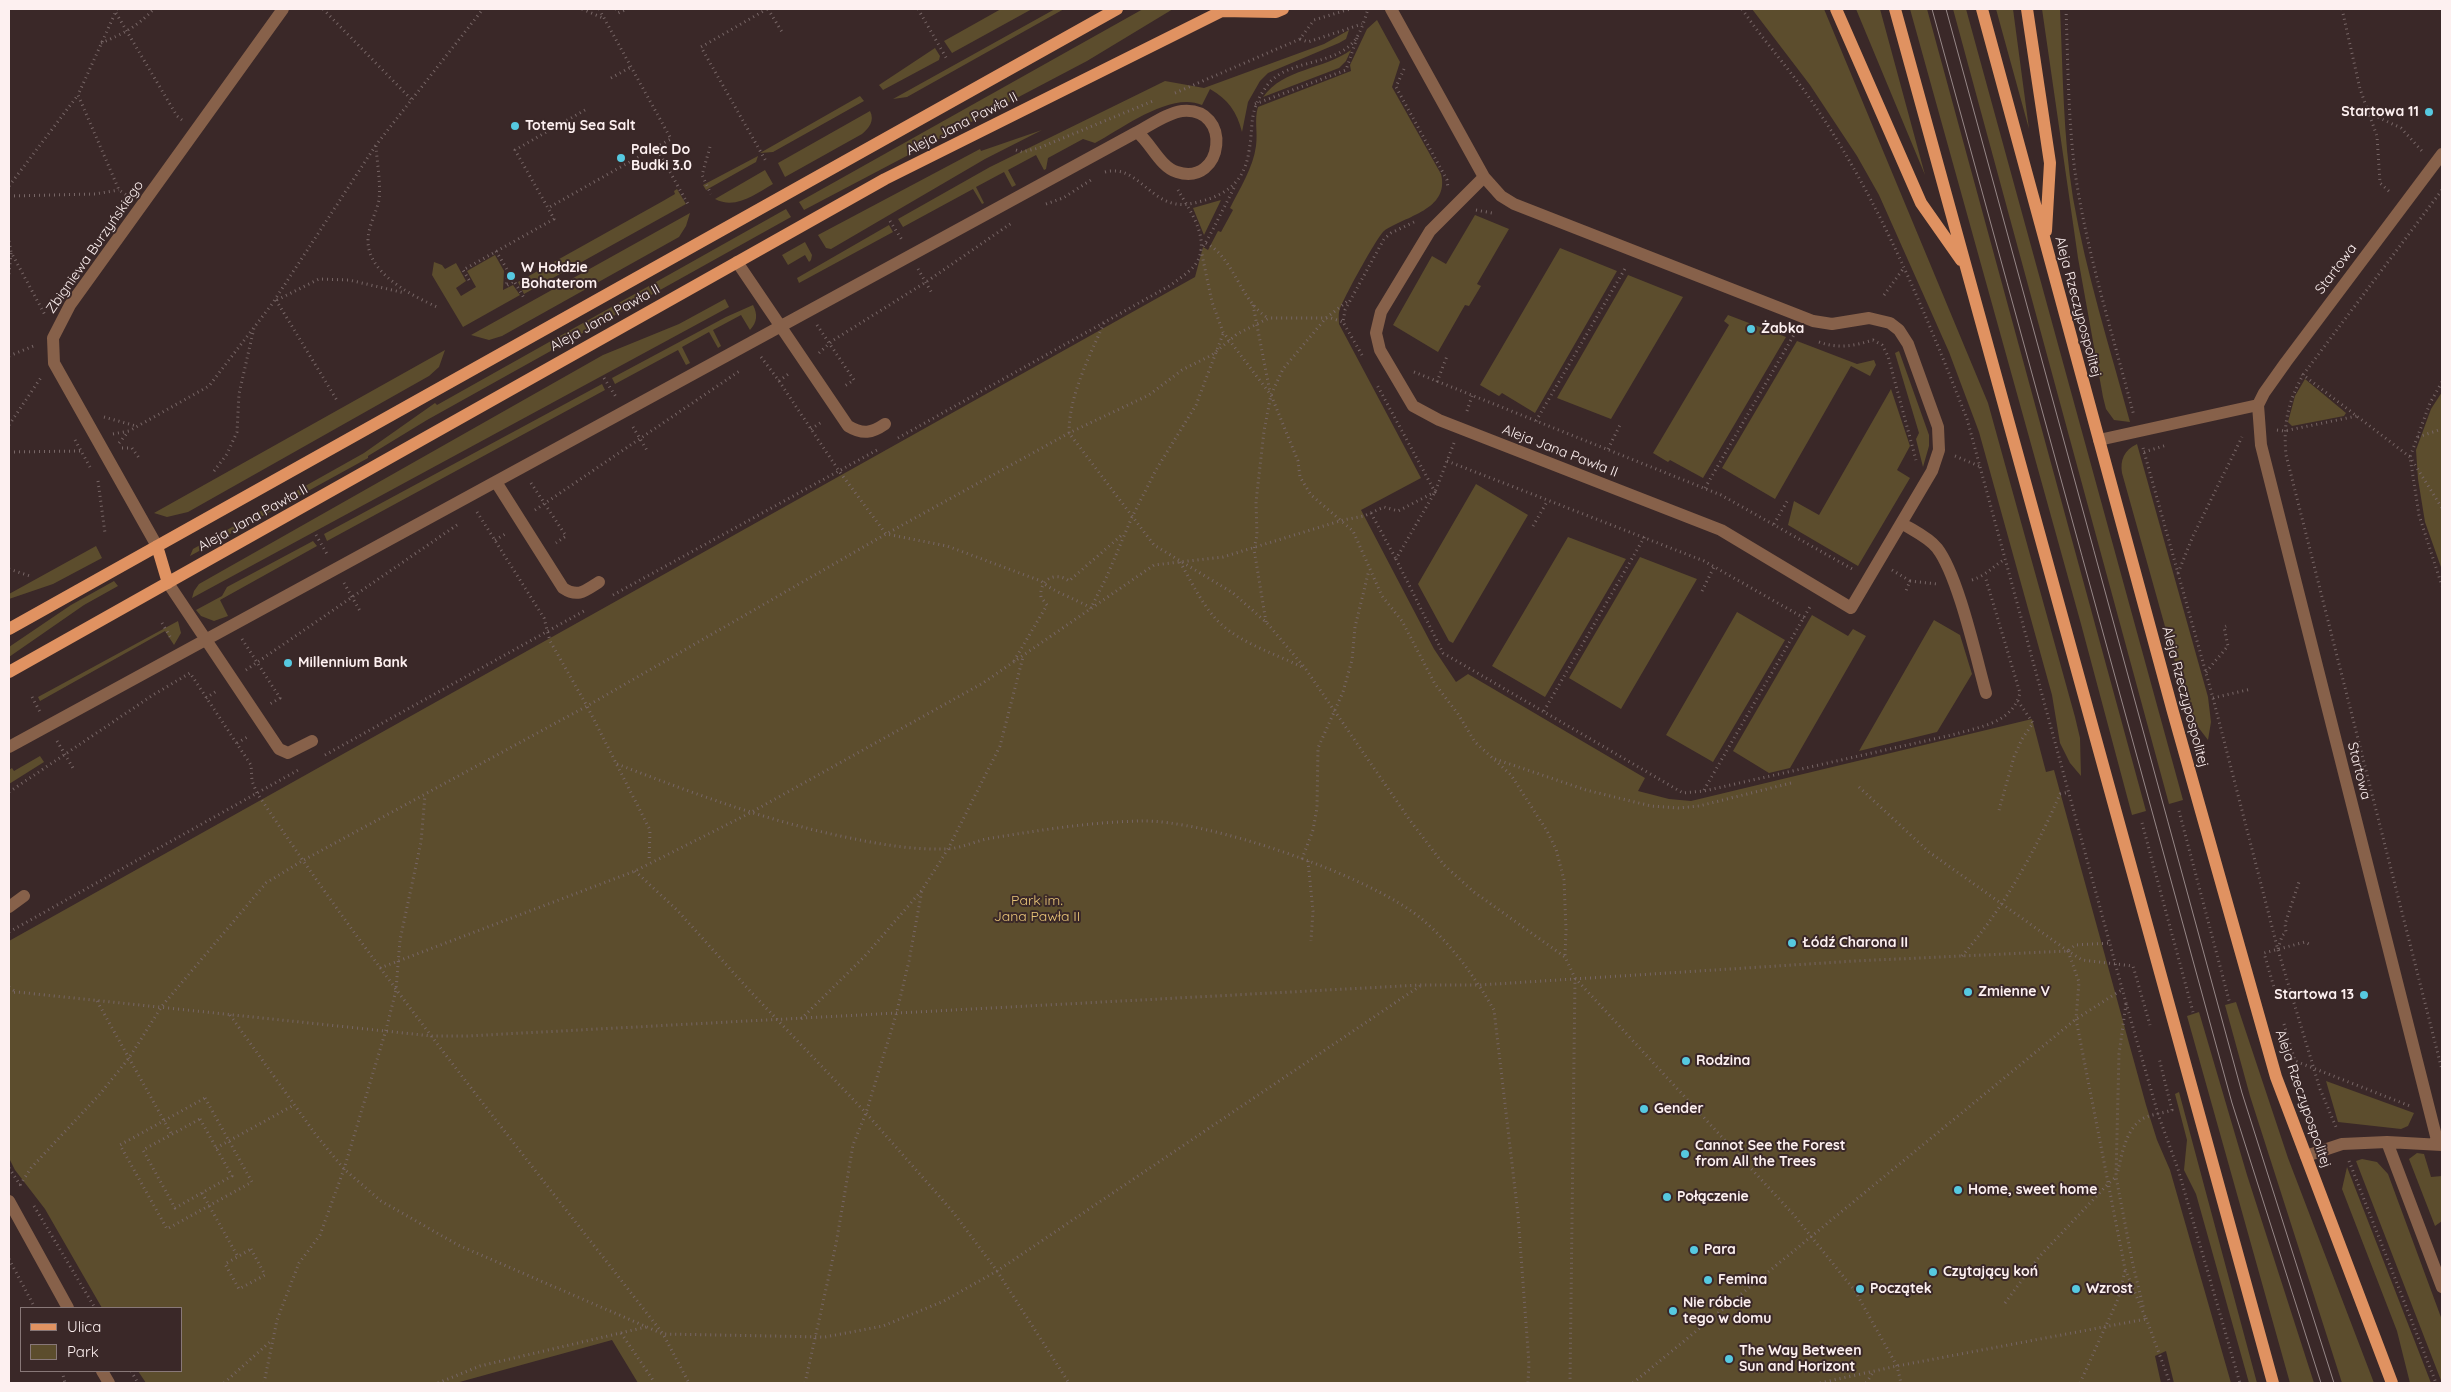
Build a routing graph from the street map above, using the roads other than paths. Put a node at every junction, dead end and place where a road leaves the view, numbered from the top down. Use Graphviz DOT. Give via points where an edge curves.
graph roads {
  1 [pos="283,9"];
  2 [pos="1117,9"];
  3 [pos="1283,9"];
  4 [pos="1391,9"];
  5 [pos="1836,9"];
  6 [pos="1895,9"];
  7 [pos="1982,9"];
  8 [pos="2028,9"];
  9 [pos="1224,10"];
  10 [pos="1137,132"];
  11 [pos="2438,159"];
  12 [pos="1484,177"];
  13 [pos="2045,243"];
  14 [pos="737,262"];
  15 [pos="1967,268"];
  16 [pos="780,326"];
  17 [pos="2258,404"];
  18 [pos="885,424"];
  19 [pos="2099,440"];
  20 [pos="496,482"];
  21 [pos="1902,524"];
  22 [pos="157,546"];
  23 [pos="599,582"];
  24 [pos="168,583"];
  25 [pos="9,629"];
  26 [pos="205,640"];
  27 [pos="9,672"];
  28 [pos="1986,693"];
  29 [pos="312,741"];
  30 [pos="9,747"];
  31 [pos="24,896"];
  32 [pos="9,907"];
  33 [pos="2387,1142"];
  34 [pos="2440,1145"];
  35 [pos="2306,1156"];
  36 [pos="9,1201"];
  37 [pos="2442,1287"];
  38 [pos="67,1307"];
  39 [pos="103,1372"];
  40 [pos="109,1383"];
  41 [pos="2273,1383"];
  42 [pos="2392,1383"];
  1 -- 22 [label="street, Zbigniewa Burzyńskiego" via="70,305 53,338 54,363"];
  2 -- 22 [label="main road, Aleja Jana Pawła II"];
  3 -- 9 [label="main road" via="1276,12"];
  4 -- 12 [label="street, Aleja Jana Pawła II"];
  5 -- 15 [label="main road" via="1921,203"];
  6 -- 15 [label="main road"];
  7 -- 13 [label="main road, Aleja Rzeczypospolitej"];
  8 -- 13 [label="main road" via="2050,163"];
  9 -- 14 [label="main road, Aleja Jana Pawła II" via="886,179"];
  10 -- 10 [label="street" via="1182,111 1202,115 1210,122 1218,140 1216,150 1205,167 1186,174 1167,167 1148,140"];
  10 -- 16 [label="street"];
  11 -- 17 [label="street, Startowa"];
  12 -- 21 [label="street, Aleja Jana Pawła II" via="1501,196 1514,204 1813,321 1832,324 1869,318 1899,330 1908,344 1938,427 1939,450 1932,471"];
  12 -- 21 [label="street, Aleja Jana Pawła II" via="1430,231 1376,324 1380,350 1413,406 1439,420 1721,530 1852,608"];
  13 -- 19 [label="main road, Aleja Rzeczypospolitej"];
  14 -- 16 [label="street"];
  14 -- 24 [label="main road, Aleja Jana Pawła II"];
  15 -- 41 [label="main road"];
  16 -- 18 [label="street" via="848,426 865,433"];
  16 -- 20 [label="street"];
  17 -- 19 [label="street"];
  17 -- 34 [label="street, Startowa" via="2261,445"];
  19 -- 35 [label="main road, Aleja Rzeczypospolitej" via="2276,1078"];
  20 -- 23 [label="street" via="563,588 572,594 580,594"];
  20 -- 26 [label="street"];
  21 -- 28 [label="street" via="1938,548 1955,585"];
  22 -- 24 [label="main road"];
  22 -- 25 [label="main road, Aleja Jana Pawła II"];
  24 -- 26 [label="street"];
  24 -- 27 [label="main road, Aleja Jana Pawła II"];
  26 -- 29 [label="street" via="279,749 288,753"];
  26 -- 30 [label="street"];
  31 -- 32 [label="street"];
  33 -- 34 [label="street, Startowa"];
  33 -- 35 [label="street, Startowa" via="2342,1144"];
  33 -- 37 [label="street"];
  35 -- 42 [label="main road, Aleja Rzeczypospolitej"];
  36 -- 38 [label="street"];
  39 -- 40 [label="street"];
}
